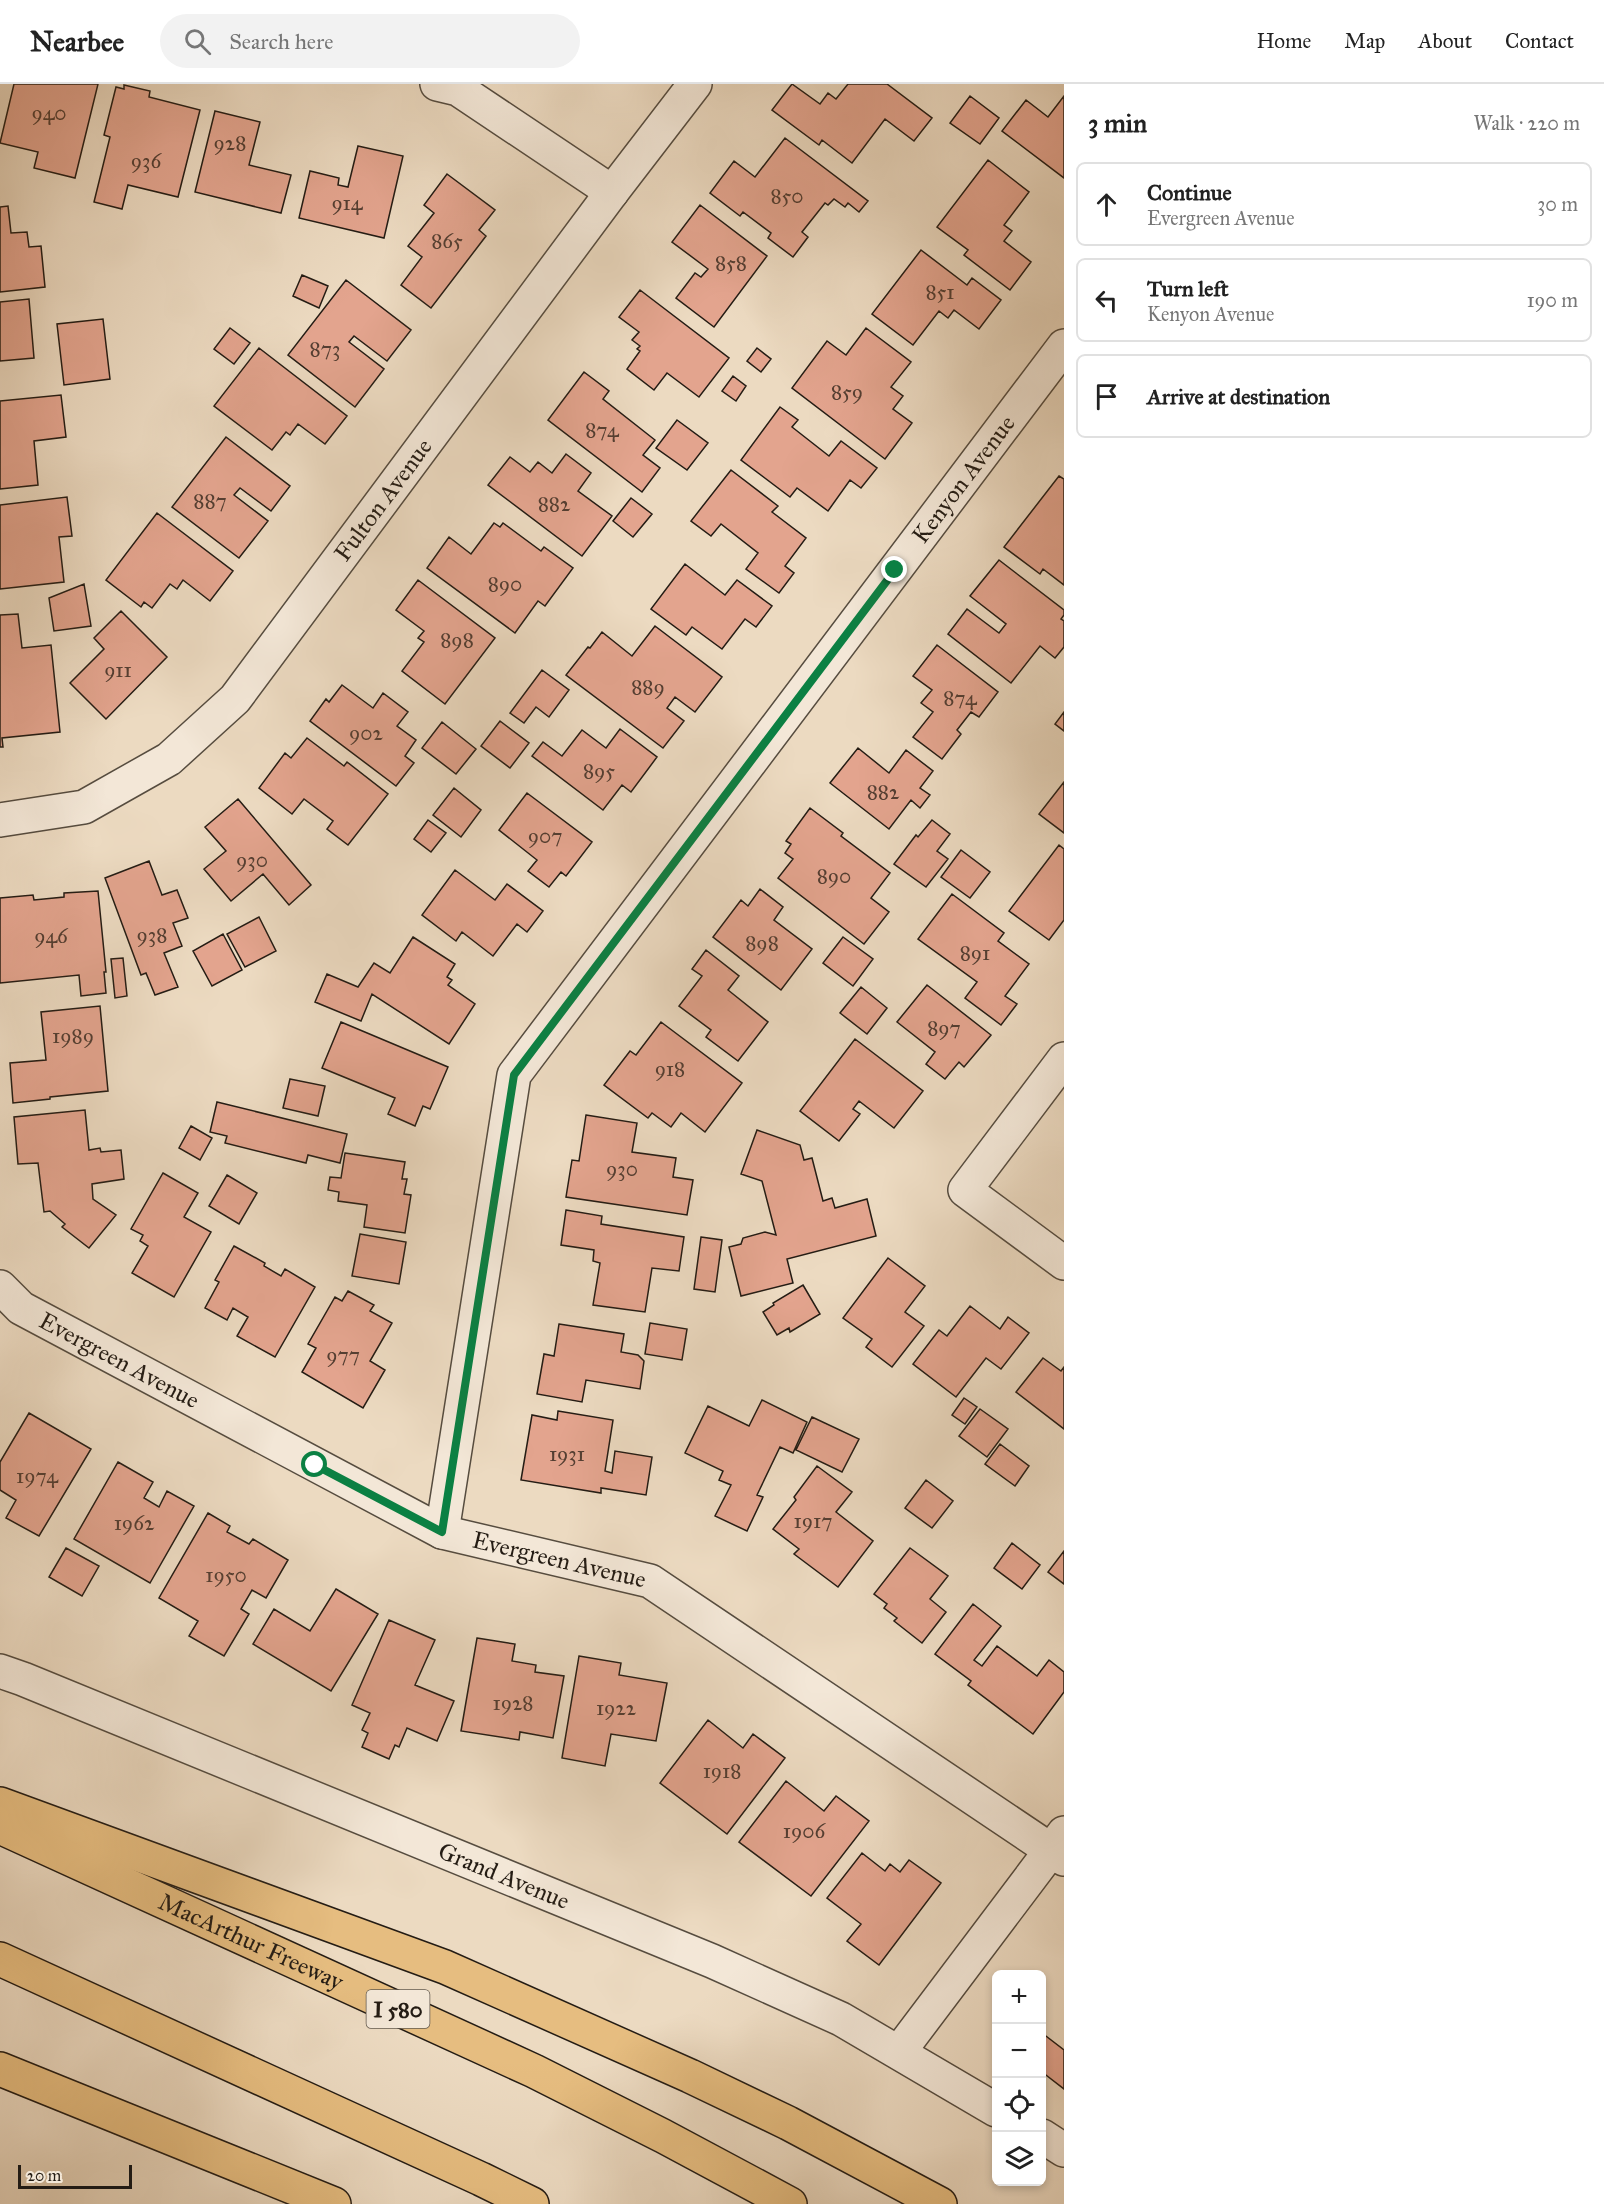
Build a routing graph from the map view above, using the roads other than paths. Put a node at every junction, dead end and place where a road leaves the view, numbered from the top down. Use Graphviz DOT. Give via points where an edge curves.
graph roads {
  1 [pos="437,84"];
  2 [pos="695,84"];
  3 [pos="612,192"];
  4 [pos="1064,346"];
  5 [pos="0,820"];
  6 [pos="1064,1059"];
  7 [pos="1064,1263"];
  8 [pos="0,1287"];
  9 [pos="442,1532"];
  10 [pos="0,1671"];
  11 [pos="0,1804"];
  12 [pos="0,1827"];
  13 [pos="1060,1847"];
  14 [pos="0,1959"];
  15 [pos="899,2052"];
  16 [pos="0,2069"];
  17 [pos="992,2108"];
  18 [pos="1046,2139"];
  19 [pos="1064,2150"];
  20 [pos="334,2204"];
  21 [pos="532,2204"];
  22 [pos="790,2204"];
  23 [pos="940,2204"];
  1 -- 3 [label="street" via="458,89"];
  2 -- 3 [label="street, Fulton Avenue"];
  3 -- 5 [label="street, Fulton Avenue" via="235,699 169,759 84,807"];
  4 -- 9 [label="street, Kenyon Avenue" via="514,1075"];
  6 -- 7 [label="street" via="965,1190"];
  8 -- 9 [label="street, Evergreen Avenue" via="21,1308"];
  9 -- 13 [label="street, Evergreen Avenue" via="650,1581"];
  10 -- 15 [label="street, Grand Avenue" via="712,1961 841,2019"];
  11 -- 23 [label="highway" via="445,1967 788,2123"];
  12 -- 22 [label="highway, MacArthur Freeway / I 580" via="534,2071"];
  13 -- 15 [label="street"];
  14 -- 21 [label="highway"];
  15 -- 17 [label="street, Grand Avenue"];
  16 -- 20 [label="highway"];
  18 -- 19 [label="street"];
}
